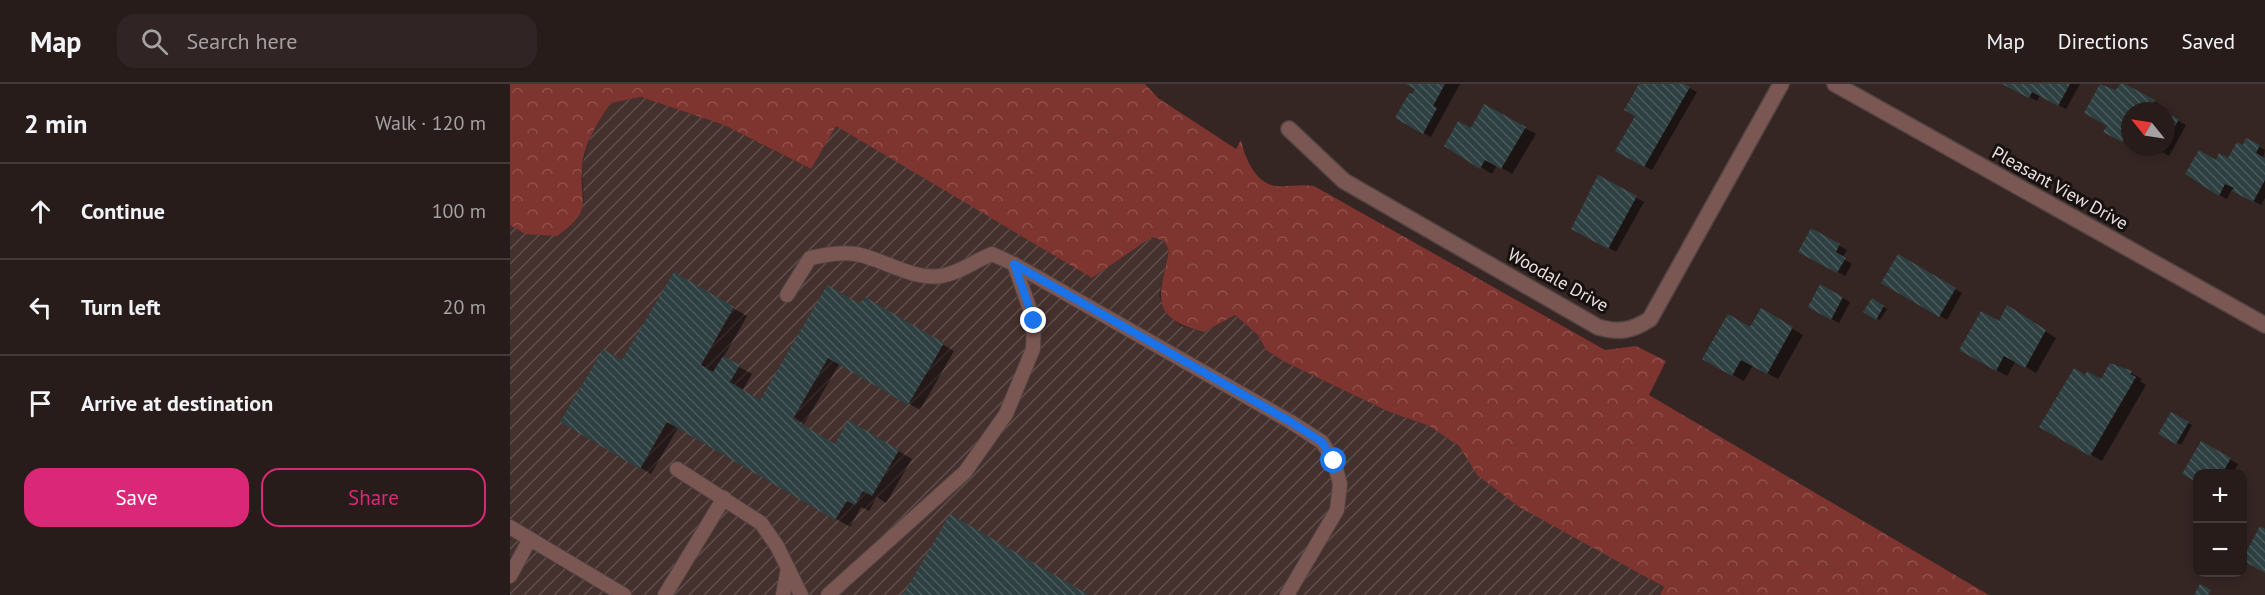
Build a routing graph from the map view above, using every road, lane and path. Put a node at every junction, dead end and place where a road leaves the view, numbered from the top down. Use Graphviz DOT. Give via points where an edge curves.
graph roads {
  1 [pos="1780,84"];
  2 [pos="1835,84"];
  3 [pos="1289,129"];
  4 [pos="1014,264"];
  5 [pos="787,295"];
  6 [pos="2265,326"];
  7 [pos="677,469"];
  8 [pos="724,498"];
  9 [pos="510,527"];
  10 [pos="530,539"];
  11 [pos="788,568"];
  12 [pos="510,576"];
  13 [pos="624,595"];
  14 [pos="665,595"];
  15 [pos="783,595"];
  16 [pos="801,595"];
  17 [pos="828,595"];
  18 [pos="1287,595"];
  1 -- 3 [label="street, Woodale Drive" via="1650,319 1636,328 1615,332 1598,327 1344,181"];
  2 -- 6 [label="street, Pleasant View Drive"];
  4 -- 5 [label="lane" via="992,254 958,272 928,277 857,254 834,253 810,258"];
  4 -- 17 [label="lane" via="1034,321 1033,349 1006,414 965,472"];
  4 -- 18 [label="lane" via="1322,442 1334,461 1340,484 1338,510"];
  7 -- 8 [label="lane"];
  8 -- 11 [label="lane" via="761,523"];
  8 -- 14 [label="lane"];
  9 -- 10 [label="lane"];
  10 -- 12 [label="lane"];
  10 -- 13 [label="lane"];
  11 -- 15 [label="lane"];
  11 -- 16 [label="lane"];
}
